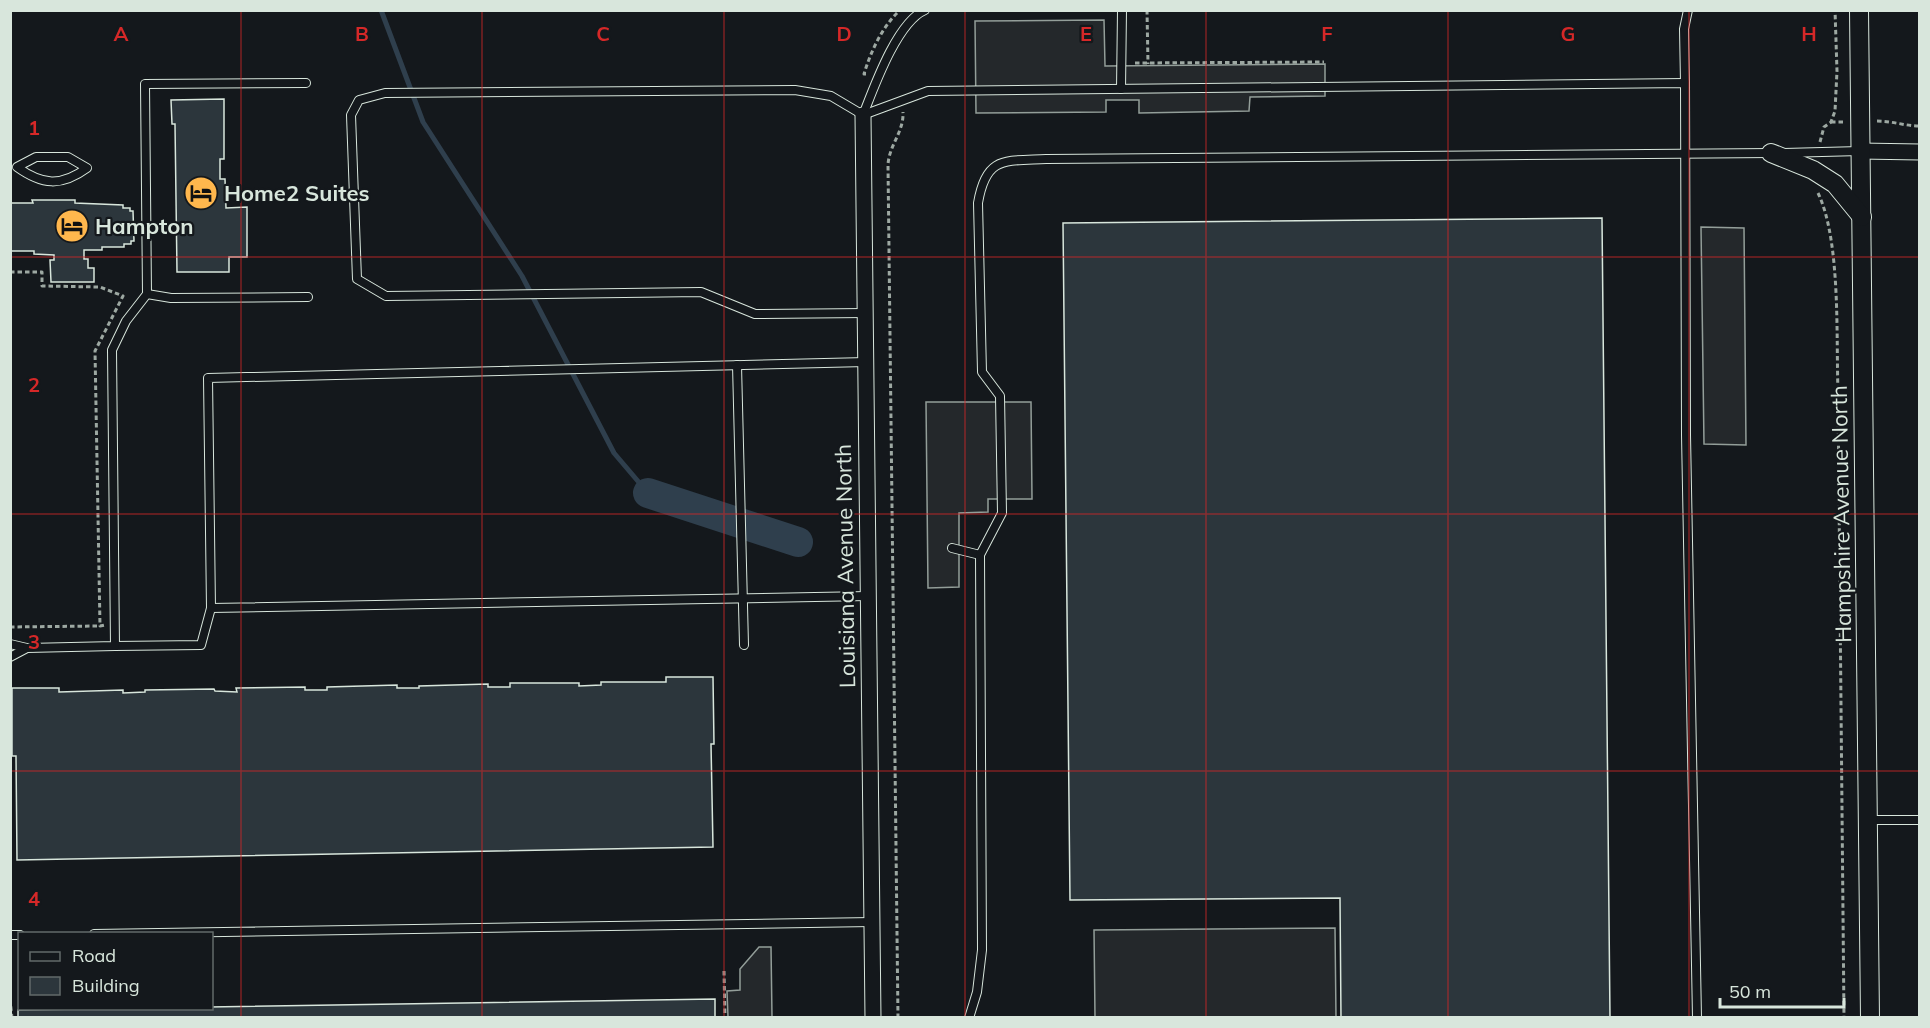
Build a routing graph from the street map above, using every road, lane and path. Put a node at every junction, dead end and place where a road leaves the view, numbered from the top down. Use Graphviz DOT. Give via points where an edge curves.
graph roads {
  1 [pos="900,10"];
  2 [pos="925,10"];
  3 [pos="1122,10"];
  4 [pos="1147,10"];
  5 [pos="1688,10"];
  6 [pos="1835,10"];
  7 [pos="1859,10"];
  8 [pos="1121,44"];
  9 [pos="1324,62"];
  10 [pos="1148,64"];
  11 [pos="878,78"];
  12 [pos="306,83"];
  13 [pos="1685,83"];
  14 [pos="1121,89"];
  15 [pos="900,101"];
  16 [pos="863,115"];
  17 [pos="1887,121"];
  18 [pos="1920,126"];
  19 [pos="1822,132"];
  20 [pos="1860,151"];
  21 [pos="1920,152"];
  22 [pos="1771,153"];
  23 [pos="1685,154"];
  24 [pos="17,167"];
  25 [pos="1817,193"];
  26 [pos="1862,217"];
  27 [pos="10,272"];
  28 [pos="147,294"];
  29 [pos="308,297"];
  30 [pos="865,313"];
  31 [pos="866,362"];
  32 [pos="737,365"];
  33 [pos="952,548"];
  34 [pos="980,555"];
  35 [pos="868,596"];
  36 [pos="742,600"];
  37 [pos="211,608"];
  38 [pos="115,625"];
  39 [pos="100,626"];
  40 [pos="10,627"];
  41 [pos="10,644"];
  42 [pos="744,645"];
  43 [pos="115,646"];
  44 [pos="27,648"];
  45 [pos="10,657"];
  46 [pos="1868,820"];
  47 [pos="1920,820"];
  48 [pos="872,922"];
  49 [pos="165,932"];
  50 [pos="724,970"];
  51 [pos="10,999"];
  52 [pos="12,1017"];
  53 [pos="725,1017"];
  54 [pos="873,1017"];
  55 [pos="898,1017"];
  56 [pos="969,1017"];
  57 [pos="1697,1017"];
  58 [pos="1844,1017"];
  59 [pos="1870,1017"];
  1 -- 11 [label="path" via="868,59 864,74"];
  2 -- 11 [label="lane" via="904,30"];
  3 -- 8 [label="lane"];
  4 -- 10 [label="path"];
  5 -- 13 [label="lane" via="1684,28"];
  6 -- 19 [label="path" via="1835,111"];
  7 -- 20 [label="street, Hampshire Avenue North"];
  8 -- 10 [label="path" via="1135,48 1135,64"];
  8 -- 14 [label="lane"];
  9 -- 10 [label="path"];
  11 -- 16 [label="lane"];
  12 -- 28 [label="lane" via="145,84"];
  13 -- 14 [label="lane"];
  13 -- 23 [label="lane"];
  14 -- 15 [label="lane" via="928,91"];
  15 -- 16 [label="lane"];
  15 -- 55 [label="path" via="903,119 888,165"];
  16 -- 30 [label="street, Louisiana Avenue North"];
  16 -- 30 [label="lane" via="831,96 783,90 385,93 359,100 351,115 357,279 386,296 701,292 755,314"];
  17 -- 18 [label="path"];
  20 -- 21 [label="street"];
  20 -- 22 [label="lane"];
  20 -- 26 [label="street, Hampshire Avenue North"];
  22 -- 23 [label="lane"];
  22 -- 26 [label="street" via="1813,170 1834,184"];
  23 -- 34 [label="lane" via="1046,159 1002,163 989,170 978,204 982,372 1000,396 1002,513"];
  23 -- 57 [label="lane"];
  24 -- 24 [label="lane" via="36,158 68,157 87,168 66,181 40,181"];
  25 -- 58 [label="path" via="1831,240 1835,291"];
  26 -- 46 [label="street, Hampshire Avenue North"];
  27 -- 39 [label="path" via="42,272 42,286 100,286 123,296 95,351"];
  28 -- 29 [label="lane" via="171,298"];
  28 -- 38 [label="lane" via="126,321 112,350"];
  30 -- 31 [label="street, Louisiana Avenue North"];
  31 -- 32 [label="lane"];
  31 -- 35 [label="street, Louisiana Avenue North"];
  32 -- 36 [label="lane"];
  32 -- 37 [label="lane" via="208,378"];
  33 -- 34 [label="lane"];
  34 -- 56 [label="lane" via="982,950 977,992"];
  35 -- 36 [label="lane"];
  35 -- 48 [label="street, Louisiana Avenue North"];
  36 -- 37 [label="lane"];
  36 -- 42 [label="lane"];
  37 -- 43 [label="lane" via="201,645"];
  38 -- 39 [label="path"];
  38 -- 43 [label="lane"];
  39 -- 40 [label="path"];
  41 -- 44 [label="lane"];
  43 -- 44 [label="lane"];
  44 -- 45 [label="lane"];
  46 -- 47 [label="lane"];
  46 -- 59 [label="street, Hampshire Avenue North"];
  48 -- 49 [label="lane"];
  48 -- 54 [label="street, Louisiana Avenue North"];
  50 -- 53 [label="path"];
  51 -- 52 [label="path"];
}
